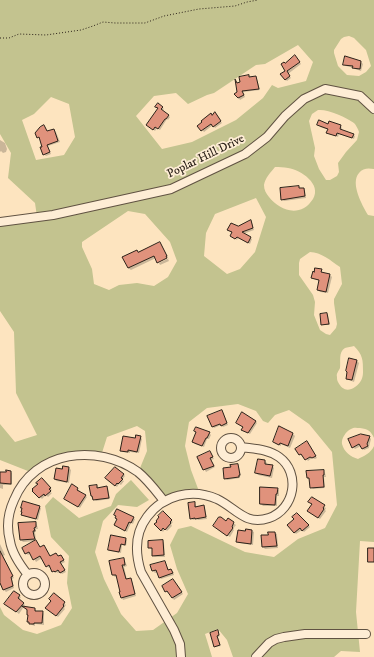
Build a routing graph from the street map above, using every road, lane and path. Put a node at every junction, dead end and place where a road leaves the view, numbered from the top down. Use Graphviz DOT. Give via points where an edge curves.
graph roads {
  1 [pos="258,0"];
  2 [pos="0,38"];
  3 [pos="374,109"];
  4 [pos="0,222"];
  5 [pos="241,447"];
  6 [pos="164,501"];
  7 [pos="28,576"];
  8 [pos="366,634"];
  9 [pos="181,657"];
  10 [pos="256,657"];
  1 -- 2 [label="path" via="235,6 199,9 164,16 145,23 103,22 81,30 46,35 19,34"];
  3 -- 4 [label="street, Poplar Hill Drive" via="360,96 325,89 304,99 285,116 267,138 244,154 171,189 54,216"];
  5 -- 6 [label="street" via="270,452 287,466 293,482 291,494 286,505 278,513 262,520 250,519 210,496 200,494 181,495"];
  6 -- 7 [label="street" via="138,473 122,463 105,457 67,456 43,465 17,493 8,517 10,543"];
  6 -- 9 [label="street" via="145,520 138,536 136,554 145,581 178,636"];
  8 -- 10 [label="street" via="284,636 269,643"];
}
